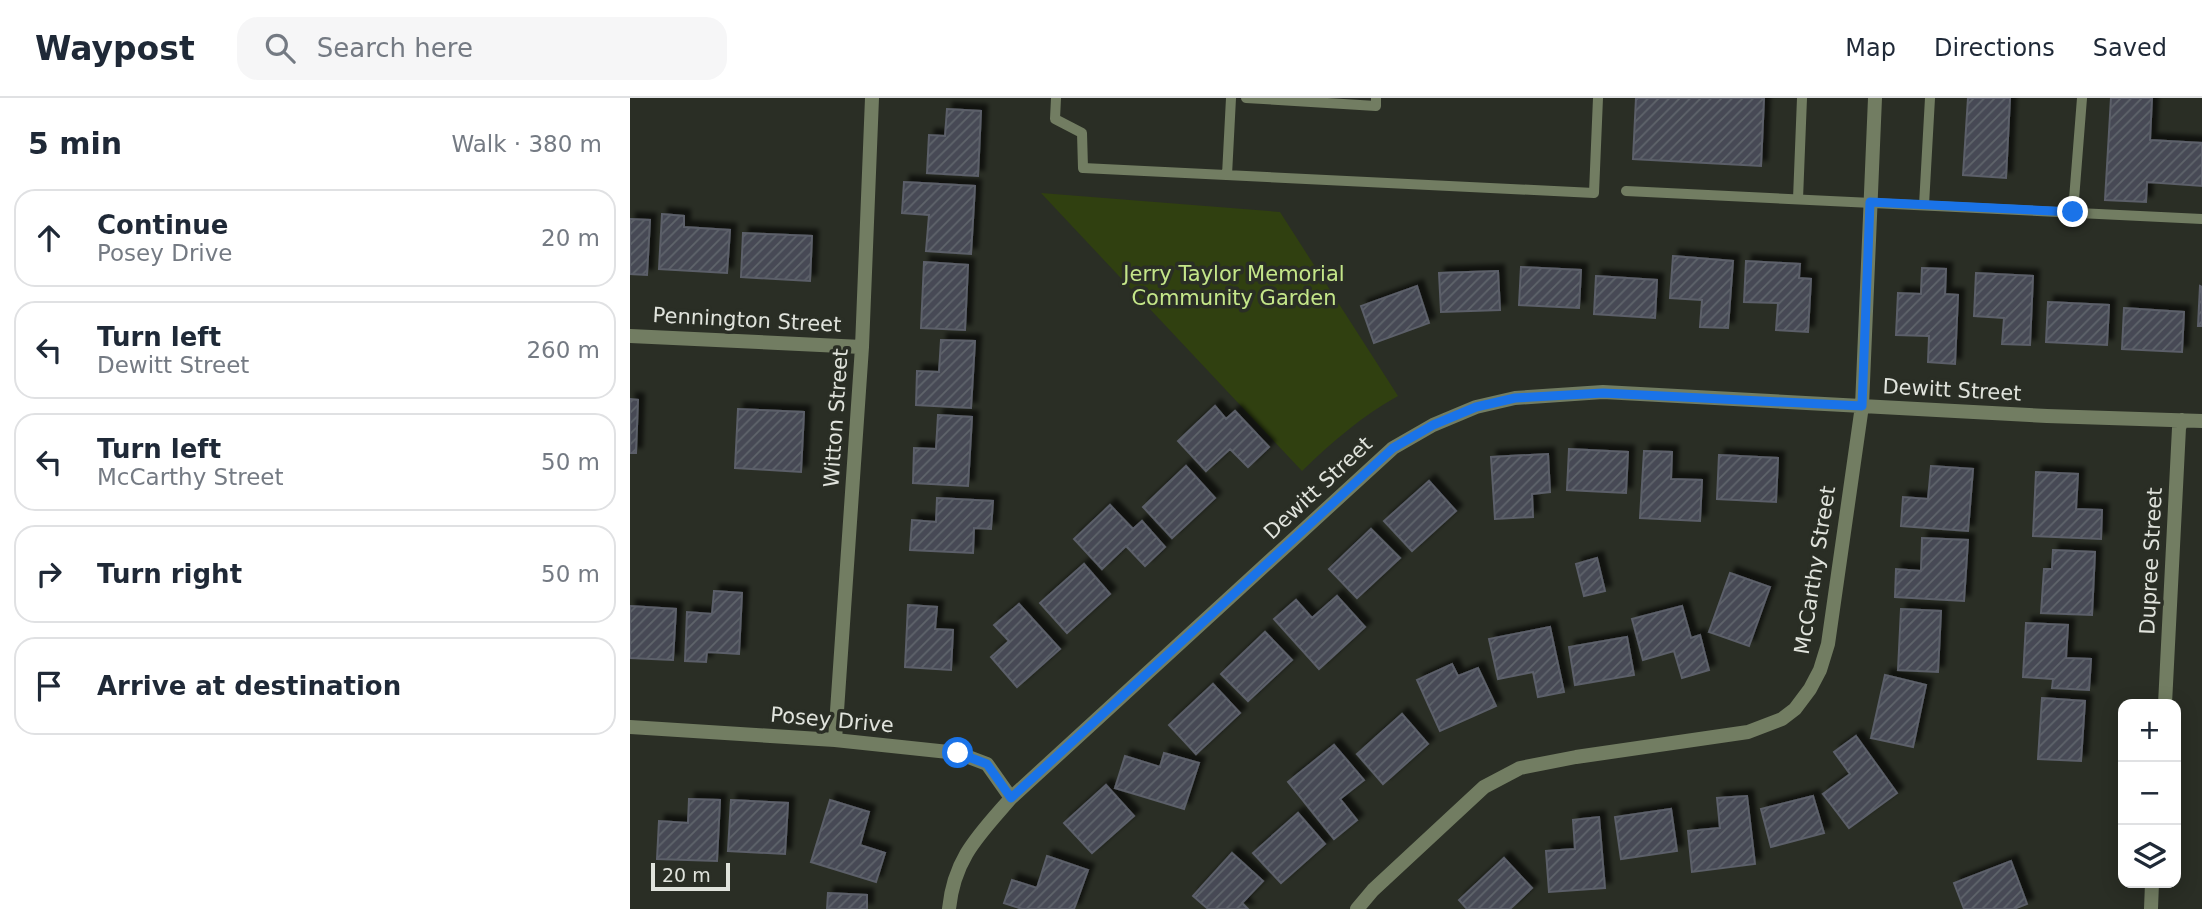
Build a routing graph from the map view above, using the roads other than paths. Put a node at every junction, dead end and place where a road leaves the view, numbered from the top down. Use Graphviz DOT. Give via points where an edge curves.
graph roads {
  1 [pos="872,98"];
  2 [pos="1056,98"];
  3 [pos="1231,98"];
  4 [pos="1246,98"];
  5 [pos="1376,98"];
  6 [pos="1598,98"];
  7 [pos="1802,98"];
  8 [pos="1875,98"];
  9 [pos="1930,98"];
  10 [pos="2082,98"];
  11 [pos="1227,175"];
  12 [pos="1626,191"];
  13 [pos="1798,199"];
  14 [pos="1870,202"];
  15 [pos="1924,205"];
  16 [pos="2073,212"];
  17 [pos="2202,219"];
  18 [pos="630,336"];
  19 [pos="862,347"];
  20 [pos="1862,406"];
  21 [pos="2182,420"];
  22 [pos="2202,421"];
  23 [pos="2165,699"];
  24 [pos="630,727"];
  25 [pos="835,740"];
  26 [pos="1011,798"];
  27 [pos="2152,888"];
  28 [pos="949,909"];
  29 [pos="1357,909"];
  30 [pos="2151,909"];
  1 -- 19 [label="street, Witton Street"];
  2 -- 11 [label="lane" via="1055,119 1082,133 1083,168"];
  3 -- 11 [label="lane"];
  4 -- 5 [label="lane" via="1376,106"];
  6 -- 11 [label="lane" via="1594,193"];
  7 -- 13 [label="lane"];
  8 -- 14 [label="street, McCarthy Street"];
  9 -- 15 [label="lane"];
  10 -- 16 [label="lane"];
  12 -- 13 [label="lane"];
  13 -- 14 [label="lane"];
  14 -- 15 [label="lane"];
  14 -- 20 [label="street, McCarthy Street"];
  15 -- 16 [label="lane"];
  16 -- 17 [label="lane"];
  18 -- 19 [label="street, Pennington Street"];
  19 -- 25 [label="street, Witton Street"];
  20 -- 21 [label="street, Dewitt Street"];
  20 -- 26 [label="street, Dewitt Street" via="1603,393 1515,398 1476,407 1433,425 1393,448"];
  20 -- 29 [label="street, McCarthy Street" via="1828,644 1820,670 1795,709 1748,732 1520,768 1475,795"];
  21 -- 22 [label="street, Dewitt Street"];
  21 -- 23 [label="street, Dupree Street"];
  24 -- 25 [label="street, Posey Drive"];
  25 -- 26 [label="street, Posey Drive" via="958,753 987,764"];
  26 -- 28 [label="street, Dewitt Street" via="968,849 951,887"];
  27 -- 30 [label="street"];
}
